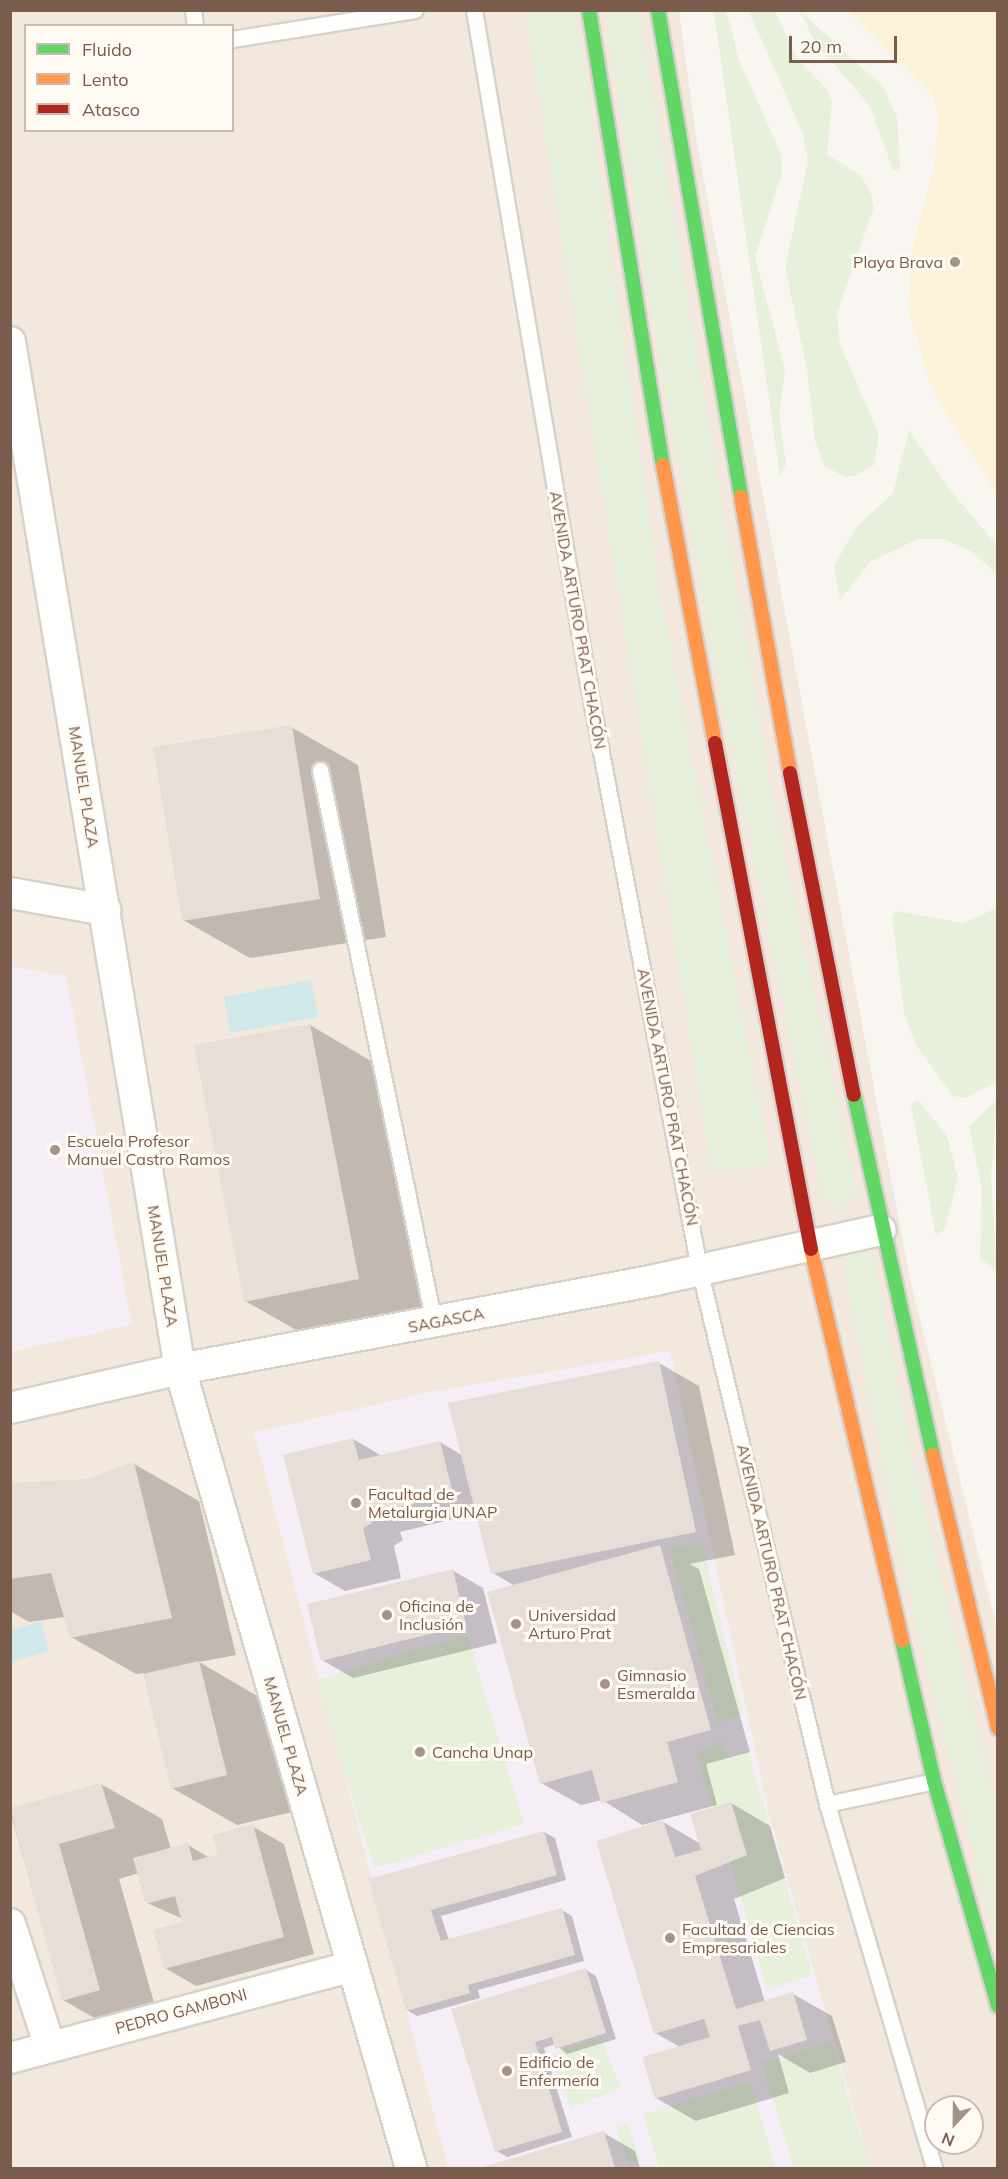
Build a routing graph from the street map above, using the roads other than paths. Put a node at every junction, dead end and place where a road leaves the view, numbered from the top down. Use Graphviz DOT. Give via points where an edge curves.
graph roads {
  1 [pos="415,10"];
  2 [pos="474,10"];
  3 [pos="589,10"];
  4 [pos="658,10"];
  5 [pos="234,39"];
  6 [pos="10,342"];
  7 [pos="23,494"];
  8 [pos="320,770"];
  9 [pos="10,893"];
  10 [pos="105,910"];
  11 [pos="881,1230"];
  12 [pos="810,1243"];
  13 [pos="699,1268"];
  14 [pos="434,1323"];
  15 [pos="180,1369"];
  16 [pos="10,1408"];
  17 [pos="998,1728"];
  18 [pos="934,1781"];
  19 [pos="827,1804"];
  20 [pos="10,1924"];
  21 [pos="353,1966"];
  22 [pos="998,2006"];
  23 [pos="50,2047"];
  24 [pos="10,2058"];
  25 [pos="411,2169"];
  26 [pos="934,2169"];
  1 -- 5 [label="lane"];
  2 -- 13 [label="lane, AVENIDA ARTURO PRAT CHACÓN" via="589,689"];
  3 -- 12 [label="main road" via="664,474"];
  4 -- 11 [label="main road" via="722,411"];
  6 -- 7 [label="street, MANUEL PLAZA"];
  7 -- 10 [label="street, MANUEL PLAZA"];
  8 -- 14 [label="lane"];
  9 -- 10 [label="street"];
  10 -- 15 [label="street, MANUEL PLAZA"];
  11 -- 12 [label="street, SAGASCA"];
  11 -- 17 [label="main road"];
  12 -- 13 [label="street, SAGASCA"];
  12 -- 18 [label="main road"];
  13 -- 14 [label="street, SAGASCA"];
  13 -- 19 [label="lane, AVENIDA ARTURO PRAT CHACÓN"];
  14 -- 15 [label="street, SAGASCA"];
  15 -- 16 [label="street, SAGASCA"];
  15 -- 21 [label="street, MANUEL PLAZA"];
  18 -- 19 [label="lane"];
  18 -- 22 [label="main road"];
  19 -- 26 [label="lane, AVENIDA ARTURO PRAT CHACÓN"];
  20 -- 23 [label="street"];
  21 -- 23 [label="street, PEDRO GAMBONI"];
  21 -- 25 [label="street, MANUEL PLAZA"];
  23 -- 24 [label="street, PEDRO GAMBONI"];
}
